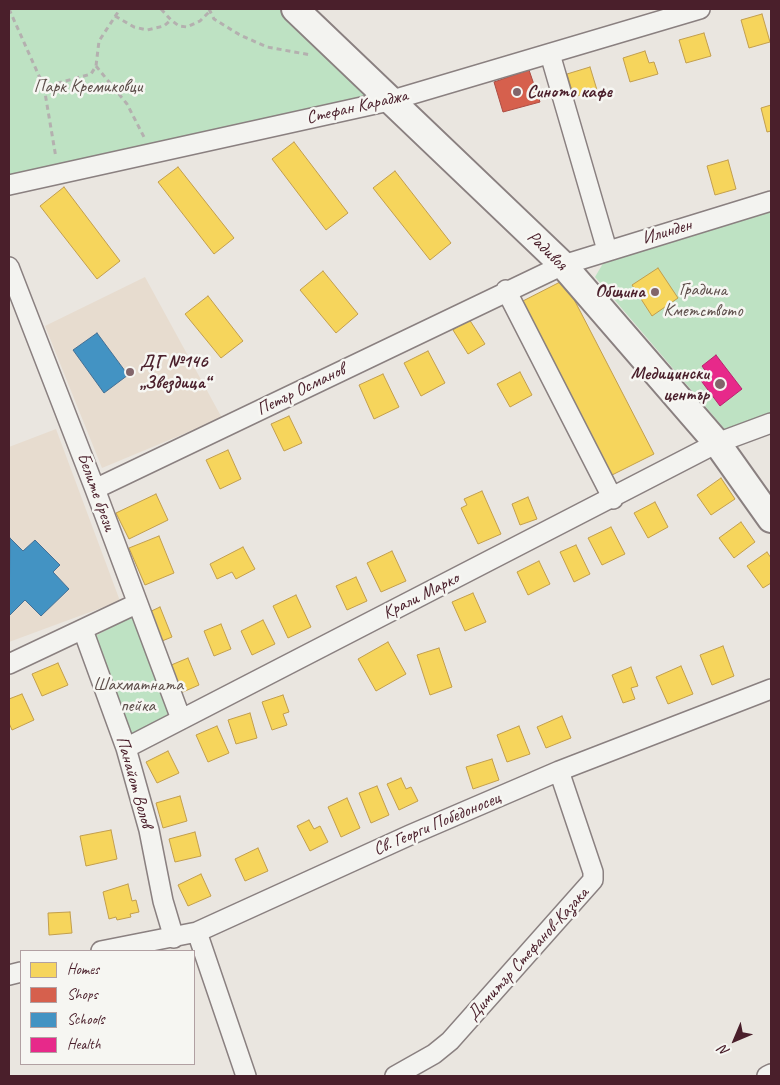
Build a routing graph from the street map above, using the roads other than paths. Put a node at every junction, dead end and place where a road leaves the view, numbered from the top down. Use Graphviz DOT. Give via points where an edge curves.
graph roads {
  1 [pos="295,9"];
  2 [pos="700,9"];
  3 [pos="550,54"];
  4 [pos="389,101"];
  5 [pos="9,185"];
  6 [pos="771,201"];
  7 [pos="607,250"];
  8 [pos="563,264"];
  9 [pos="10,276"];
  10 [pos="506,290"];
  11 [pos="771,423"];
  12 [pos="717,443"];
  13 [pos="95,489"];
  14 [pos="613,498"];
  15 [pos="771,518"];
  16 [pos="136,604"];
  17 [pos="83,630"];
  18 [pos="9,664"];
  19 [pos="771,689"];
  20 [pos="181,719"];
  21 [pos="126,748"];
  22 [pos="559,771"];
  23 [pos="197,932"];
  24 [pos="174,938"];
  25 [pos="107,950"];
  26 [pos="771,1074"];
  27 [pos="246,1076"];
  28 [pos="395,1076"];
  29 [pos="767,1076"];
  1 -- 4 [label="street, Радивоя"];
  2 -- 3 [label="street, Стефан Караджа"];
  3 -- 4 [label="street, Стефан Караджа"];
  3 -- 7 [label="street"];
  4 -- 5 [label="street, Стефан Караджа"];
  4 -- 8 [label="street, Радивоя"];
  6 -- 7 [label="street, Илинден"];
  7 -- 8 [label="street, Илинден"];
  8 -- 10 [label="street, Петър Османов"];
  8 -- 12 [label="street, Радивоя"];
  9 -- 13 [label="street, Белите брези"];
  10 -- 13 [label="street, Петър Османов"];
  10 -- 14 [label="street"];
  11 -- 12 [label="street, Крали Марко"];
  12 -- 14 [label="street, Крали Марко"];
  12 -- 15 [label="street, Радивоя"];
  13 -- 16 [label="street, Белите брези"];
  14 -- 20 [label="street, Крали Марко"];
  16 -- 17 [label="street"];
  16 -- 20 [label="street, Белите брези"];
  17 -- 18 [label="street"];
  17 -- 21 [label="street, Панайот Волов"];
  19 -- 22 [label="street, Св. Георги Победоносец"];
  20 -- 21 [label="street, Крали Марко"];
  21 -- 24 [label="street, Панайот Волов"];
  22 -- 23 [label="street, Св. Георги Победоносец"];
  22 -- 28 [label="street, Димитър Стефанов-Казака" via="593,880 450,1041"];
  23 -- 24 [label="street, Св. Георги Победоносец"];
  23 -- 27 [label="street"];
  24 -- 25 [label="street, Св. Георги Победоносец"];
  26 -- 29 [label="street"];
}
